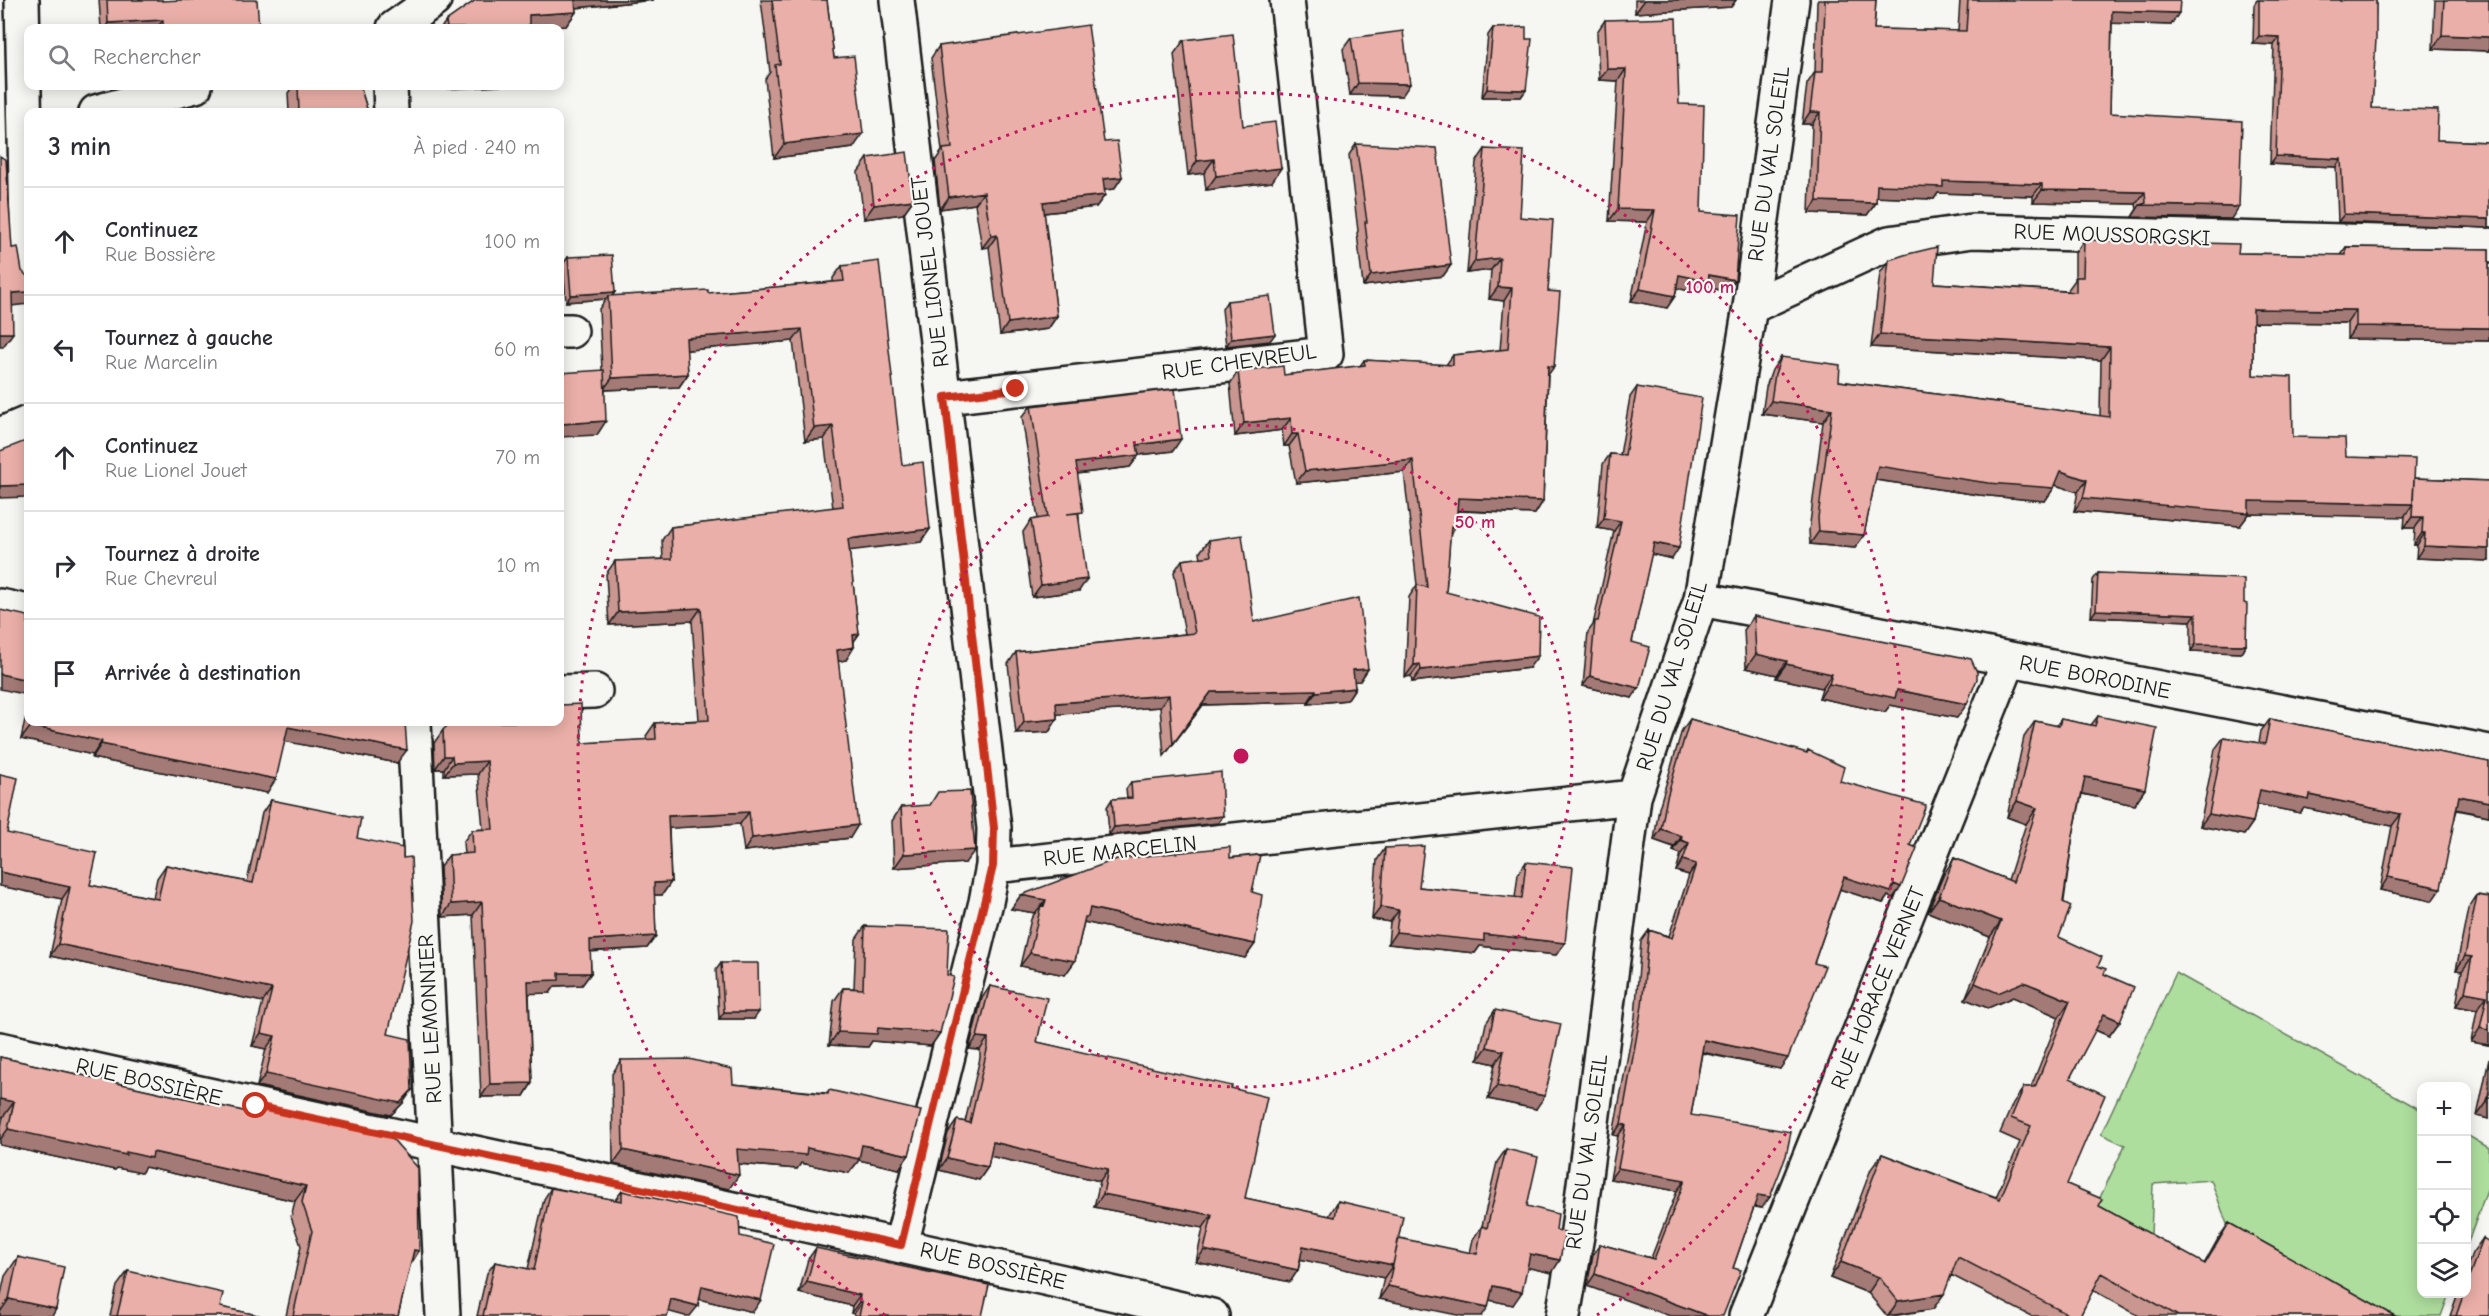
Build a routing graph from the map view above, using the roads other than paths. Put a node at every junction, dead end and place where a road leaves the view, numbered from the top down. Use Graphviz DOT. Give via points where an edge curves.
graph roads {
  1 [pos="22,0"];
  2 [pos="386,0"];
  3 [pos="434,0"];
  4 [pos="897,0"];
  5 [pos="1287,0"];
  6 [pos="1792,0"];
  7 [pos="388,24"];
  8 [pos="400,24"];
  9 [pos="180,90"];
  10 [pos="390,90"];
  11 [pos="111,108"];
  12 [pos="391,108"];
  13 [pos="18,133"];
  14 [pos="24,218"];
  15 [pos="2489,245"];
  16 [pos="1749,307"];
  17 [pos="945,397"];
  18 [pos="24,425"];
  19 [pos="0,435"];
  20 [pos="1701,599"];
  21 [pos="0,606"];
  22 [pos="24,611"];
  23 [pos="2009,660"];
  24 [pos="564,692"];
  25 [pos="595,692"];
  26 [pos="414,726"];
  27 [pos="2489,753"];
  28 [pos="1634,797"];
  29 [pos="993,866"];
  30 [pos="0,1049"];
  31 [pos="436,1146"];
  32 [pos="901,1245"];
  33 [pos="443,1316"];
  34 [pos="1212,1316"];
  35 [pos="1563,1316"];
  36 [pos="1746,1316"];
  1 -- 13 [label="street"];
  2 -- 7 [label="street"];
  3 -- 8 [label="street"];
  4 -- 17 [label="street, RUE LIONEL JOUET"];
  5 -- 17 [label="street, RUE CHEVREUL" via="1326,354"];
  6 -- 16 [label="street, RUE DU VAL SOLEIL"];
  9 -- 11 [label="street"];
  10 -- 12 [label="street"];
  13 -- 14 [label="street"];
  15 -- 16 [label="street, RUE MOUSSORGSKI" via="1972,231 1889,243"];
  16 -- 20 [label="street, RUE DU VAL SOLEIL"];
  17 -- 29 [label="street, RUE LIONEL JOUET" via="994,828"];
  18 -- 19 [label="street"];
  20 -- 23 [label="street, RUE BORODINE"];
  20 -- 28 [label="street, RUE DU VAL SOLEIL"];
  21 -- 22 [label="street"];
  23 -- 27 [label="street, RUE BORODINE"];
  23 -- 36 [label="street, RUE HORACE VERNET"];
  24 -- 25 [label="street"];
  26 -- 31 [label="street, RUE LEMONNIER"];
  28 -- 29 [label="street, RUE MARCELIN"];
  28 -- 35 [label="street, RUE DU VAL SOLEIL" via="1580,1218"];
  29 -- 32 [label="street"];
  30 -- 31 [label="street, RUE BOSSIÈRE"];
  31 -- 32 [label="street, RUE BOSSIÈRE"];
  31 -- 33 [label="street, RUE LEMONNIER"];
  32 -- 34 [label="street, RUE BOSSIÈRE"];
}
